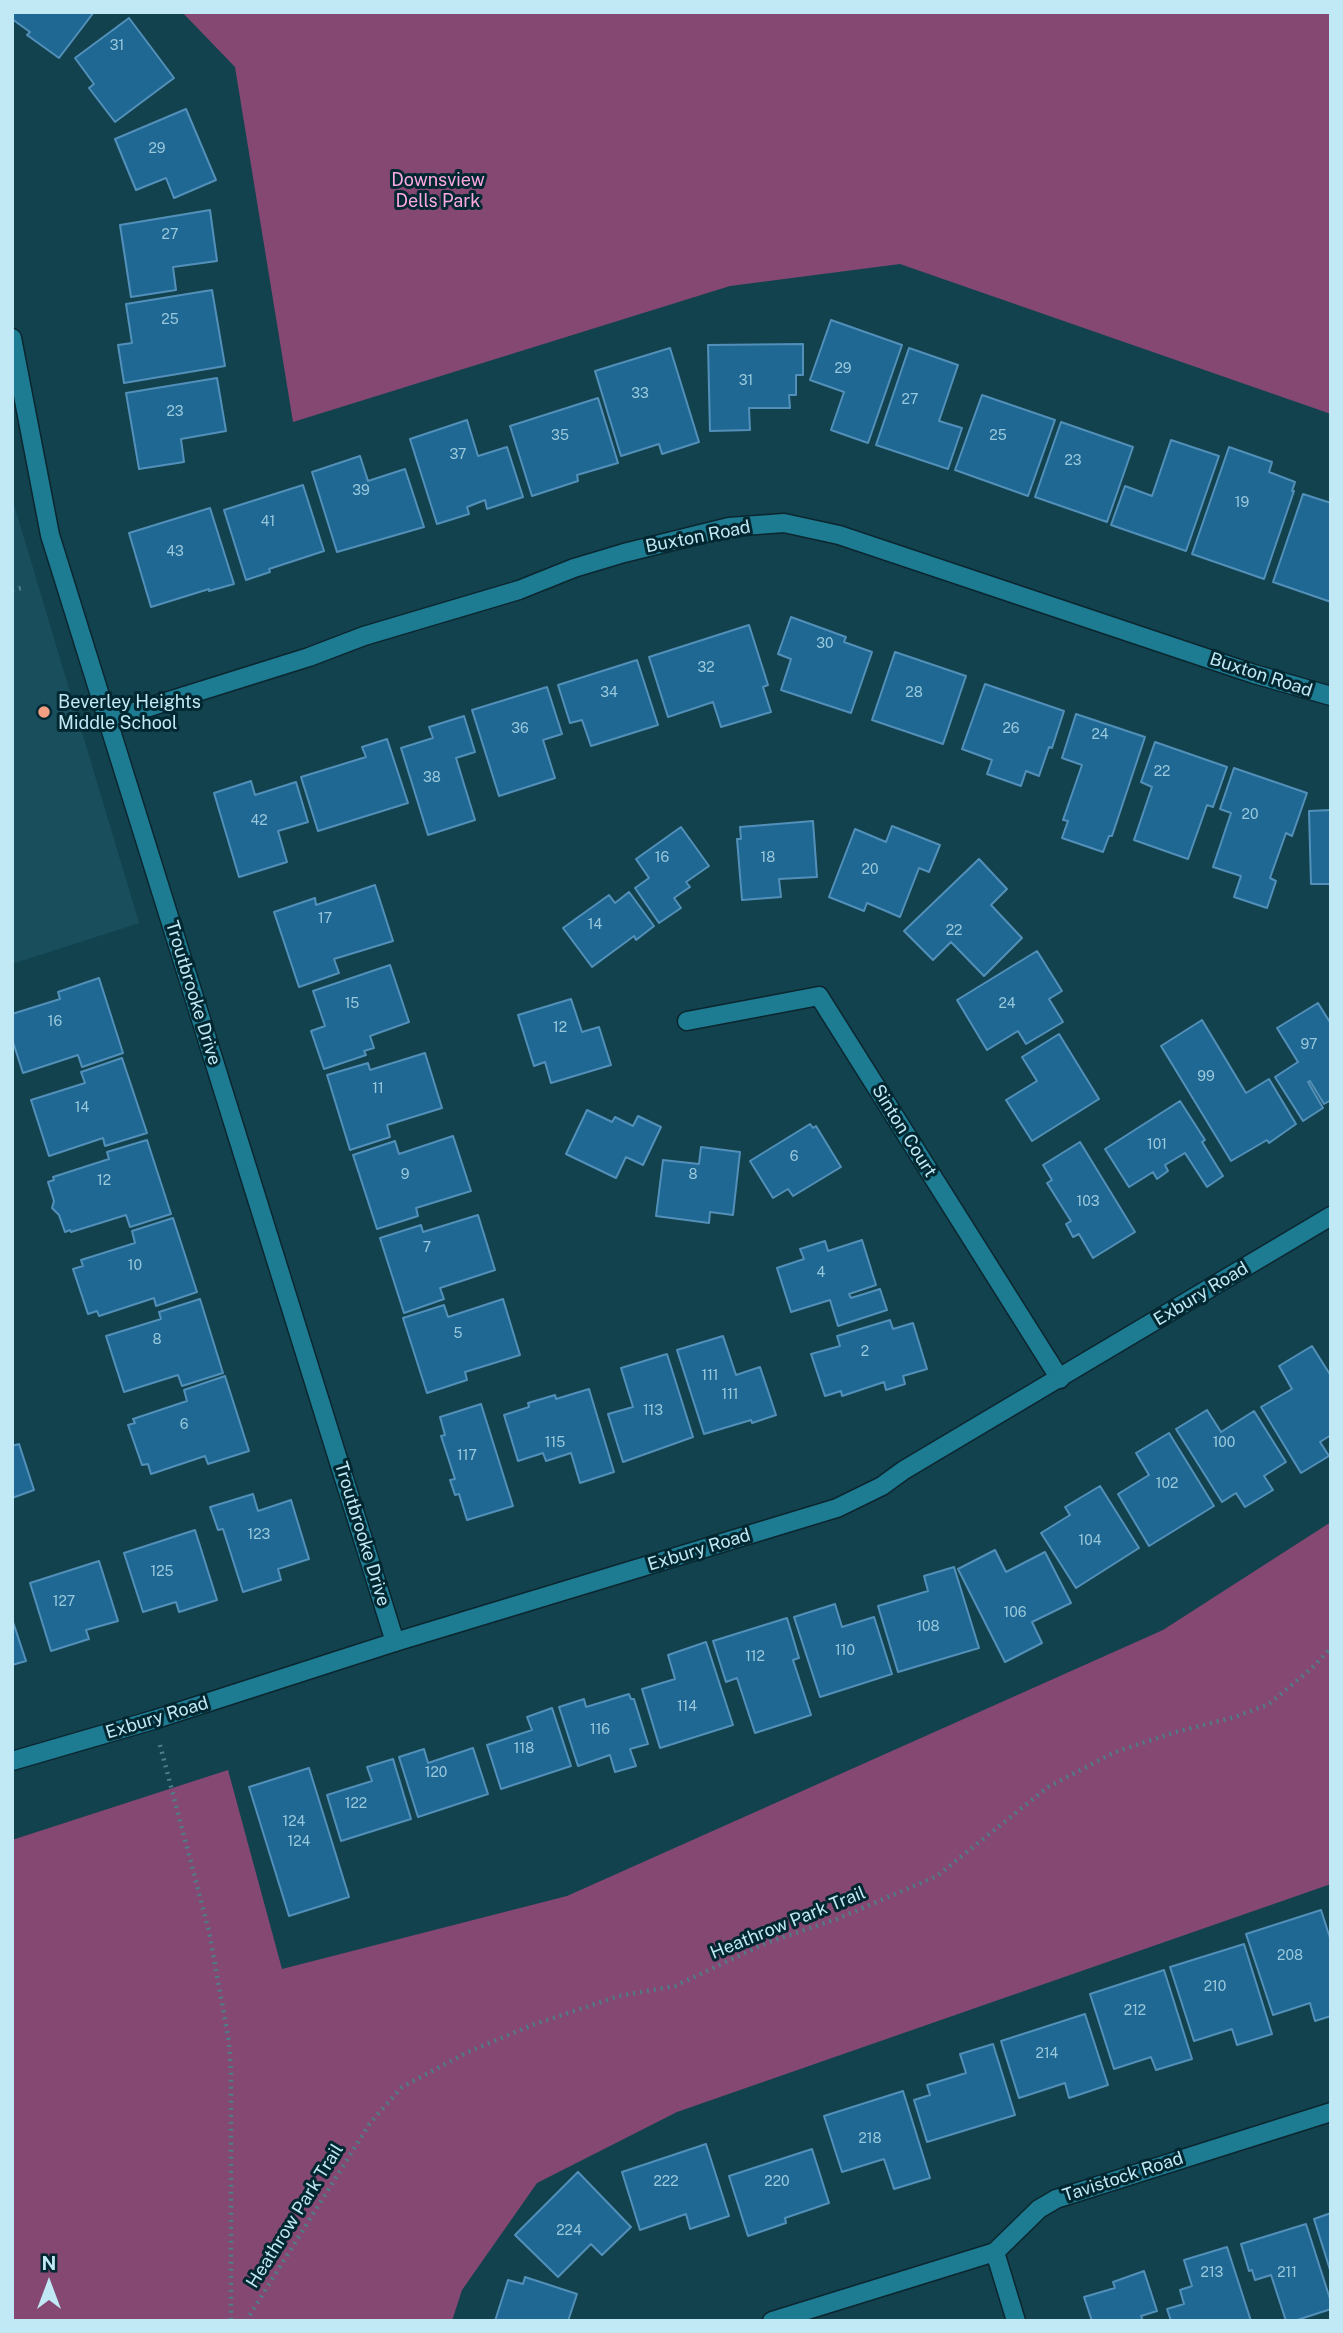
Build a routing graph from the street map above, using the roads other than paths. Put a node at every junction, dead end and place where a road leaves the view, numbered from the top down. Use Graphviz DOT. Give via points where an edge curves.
graph roads {
  1 [pos="12,338"];
  2 [pos="1331,696"];
  3 [pos="108,720"];
  4 [pos="687,1021"];
  5 [pos="1331,1216"];
  6 [pos="1060,1379"];
  7 [pos="395,1643"];
  8 [pos="12,1761"];
  9 [pos="1331,2112"];
  10 [pos="995,2252"];
  11 [pos="772,2321"];
  12 [pos="1016,2321"];
  1 -- 3 [label="street, Troutbrooke Drive" via="50,535"];
  2 -- 3 [label="street, Buxton Road" via="839,535 784,523 729,527 624,553"];
  3 -- 7 [label="street, Troutbrooke Drive"];
  4 -- 6 [label="street, Sinton Court" via="819,996"];
  5 -- 6 [label="street, Exbury Road"];
  6 -- 7 [label="street, Exbury Road" via="837,1508"];
  7 -- 8 [label="street, Exbury Road"];
  9 -- 10 [label="street, Tavistock Road" via="1056,2199 1039,2209"];
  10 -- 11 [label="street, Tavistock Road"];
  10 -- 12 [label="street"];
}
